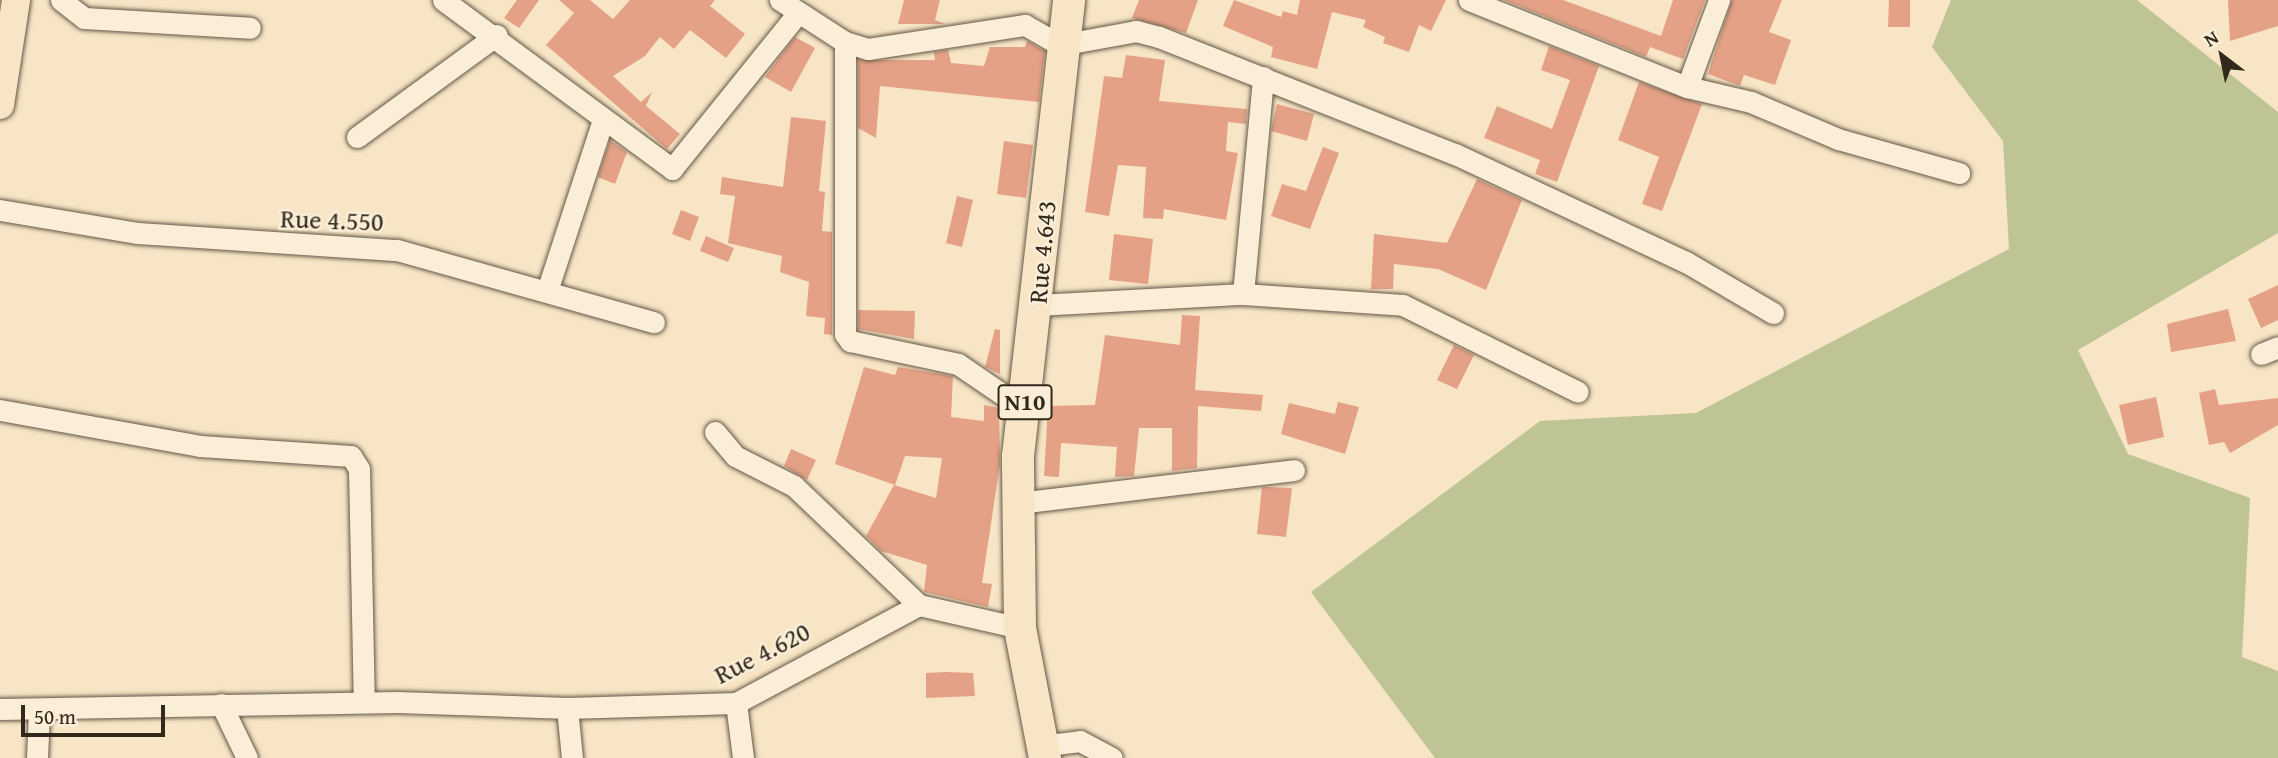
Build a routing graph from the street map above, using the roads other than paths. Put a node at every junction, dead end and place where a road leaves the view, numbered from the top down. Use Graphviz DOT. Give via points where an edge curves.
graph roads {
  1 [pos="16,0"];
  2 [pos="61,0"];
  3 [pos="443,0"];
  4 [pos="780,0"];
  5 [pos="1069,0"];
  6 [pos="1469,0"];
  7 [pos="1719,0"];
  8 [pos="797,14"];
  9 [pos="250,28"];
  10 [pos="497,35"];
  11 [pos="845,42"];
  12 [pos="1060,45"];
  13 [pos="1264,77"];
  14 [pos="1687,87"];
  15 [pos="0,106"];
  16 [pos="602,123"];
  17 [pos="357,137"];
  18 [pos="1959,173"];
  19 [pos="0,210"];
  20 [pos="548,288"];
  21 [pos="1242,294"];
  22 [pos="1037,305"];
  23 [pos="1773,313"];
  24 [pos="654,322"];
  25 [pos="1578,392"];
  26 [pos="1024,409"];
  27 [pos="0,410"];
  28 [pos="715,432"];
  29 [pos="1294,470"];
  30 [pos="1018,503"];
  31 [pos="919,606"];
  32 [pos="1020,628"];
  33 [pos="364,702"];
  34 [pos="736,703"];
  35 [pos="221,704"];
  36 [pos="567,708"];
  37 [pos="0,709"];
  38 [pos="39,713"];
  39 [pos="1042,752"];
  40 [pos="37,758"];
  41 [pos="247,758"];
  42 [pos="572,758"];
  43 [pos="743,758"];
  44 [pos="1112,758"];
  1 -- 15 [label="main road"];
  2 -- 9 [label="street" via="84,18"];
  3 -- 10 [label="street"];
  4 -- 8 [label="street"];
  5 -- 12 [label="highway, N10"];
  6 -- 14 [label="street"];
  7 -- 14 [label="street"];
  8 -- 11 [label="street"];
  8 -- 16 [label="street" via="672,169"];
  10 -- 16 [label="street"];
  10 -- 17 [label="street"];
  11 -- 12 [label="street" via="895,47 947,33 1025,25"];
  11 -- 26 [label="street" via="845,334 850,341 958,364"];
  12 -- 13 [label="street" via="1136,31"];
  12 -- 22 [label="highway, Rue 4.643 / N10"];
  13 -- 21 [label="street"];
  13 -- 23 [label="street" via="1468,160 1686,262"];
  14 -- 18 [label="street" via="1751,102 1838,139"];
  16 -- 20 [label="street"];
  19 -- 20 [label="street, Rue 4.550" via="151,234 397,250"];
  20 -- 24 [label="street, Rue 4.550"];
  21 -- 22 [label="street"];
  21 -- 25 [label="street" via="1403,305"];
  22 -- 26 [label="highway, Rue 4.643 / N10"];
  26 -- 30 [label="highway, Rue 4.643 / N10"];
  27 -- 33 [label="street" via="200,446 351,456 359,469"];
  28 -- 31 [label="street" via="735,456 794,486"];
  29 -- 30 [label="street"];
  30 -- 32 [label="highway, Rue 4.643 / N10"];
  31 -- 32 [label="street"];
  31 -- 34 [label="street, Rue 4.620"];
  32 -- 39 [label="highway, Rue 4.643 / N10"];
  33 -- 35 [label="street, Rue 4.620"];
  33 -- 36 [label="street, Rue 4.620"];
  34 -- 36 [label="street, Rue 4.620"];
  34 -- 43 [label="street"];
  35 -- 38 [label="street, Rue 4.620"];
  35 -- 41 [label="street"];
  36 -- 42 [label="street"];
  37 -- 38 [label="street, Rue 4.620"];
  38 -- 40 [label="street"];
  39 -- 44 [label="street" via="1080,741"];
}
